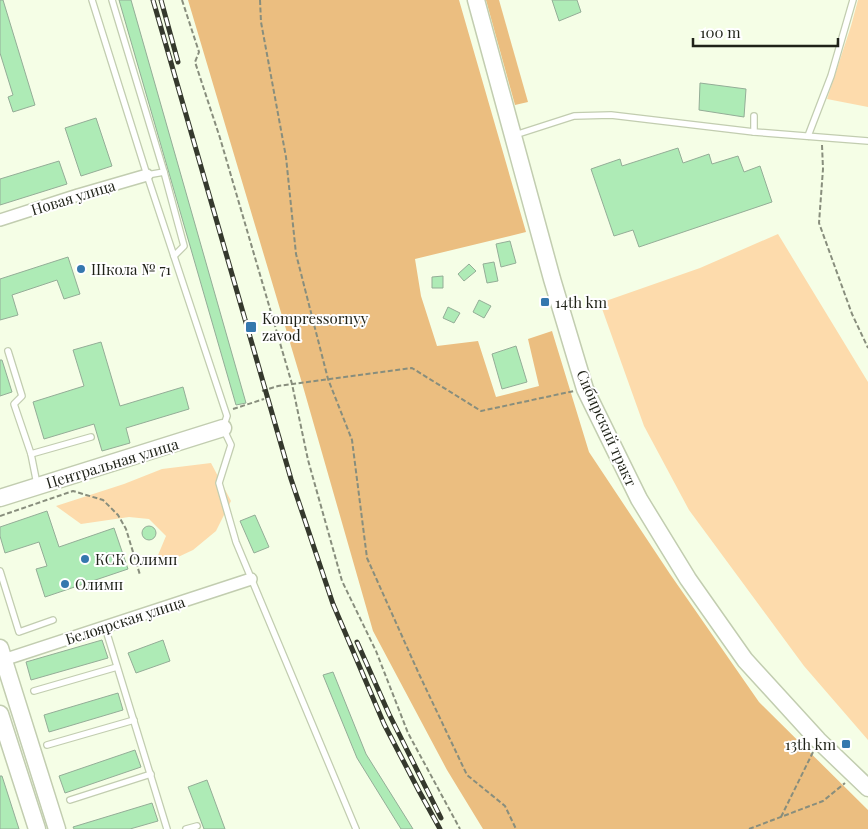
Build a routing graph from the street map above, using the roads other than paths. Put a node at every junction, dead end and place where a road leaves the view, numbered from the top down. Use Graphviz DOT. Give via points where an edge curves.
graph roads {
  1 [pos="92,0"];
  2 [pos="112,0"];
  3 [pos="476,0"];
  4 [pos="853,0"];
  5 [pos="754,116"];
  6 [pos="754,132"];
  7 [pos="513,136"];
  8 [pos="808,136"];
  9 [pos="868,141"];
  10 [pos="164,172"];
  11 [pos="147,175"];
  12 [pos="0,220"];
  13 [pos="174,256"];
  14 [pos="8,351"];
  15 [pos="225,422"];
  16 [pos="91,436"];
  17 [pos="31,454"];
  18 [pos="38,486"];
  19 [pos="0,498"];
  20 [pos="0,571"];
  21 [pos="251,579"];
  22 [pos="53,620"];
  23 [pos="105,627"];
  24 [pos="1,656"];
  25 [pos="117,666"];
  26 [pos="34,691"];
  27 [pos="134,720"];
  28 [pos="1,723"];
  29 [pos="48,745"];
  30 [pos="151,774"];
  31 [pos="868,788"];
  32 [pos="70,800"];
  33 [pos="197,826"];
  34 [pos="37,829"];
  35 [pos="57,829"];
  36 [pos="168,829"];
  37 [pos="186,829"];
  38 [pos="356,829"];
  1 -- 11 [label="lane"];
  2 -- 10 [label="lane"];
  3 -- 7 [label="main road, Сибирский тракт"];
  4 -- 8 [label="lane" via="831,76"];
  5 -- 6 [label="lane"];
  6 -- 7 [label="lane" via="611,115 574,116"];
  6 -- 8 [label="lane"];
  7 -- 31 [label="main road, Сибирский тракт" via="585,388 638,499 688,579 745,660 818,740"];
  8 -- 9 [label="lane"];
  10 -- 11 [label="lane"];
  10 -- 13 [label="lane" via="184,246"];
  11 -- 12 [label="street, Новая улица"];
  11 -- 13 [label="lane"];
  13 -- 15 [label="lane"];
  14 -- 17 [label="lane" via="22,396 14,404"];
  15 -- 18 [label="main road, Центральная улица"];
  15 -- 21 [label="lane" via="230,446 219,483 236,542"];
  16 -- 17 [label="lane"];
  17 -- 18 [label="lane"];
  18 -- 19 [label="main road, Центральная улица"];
  20 -- 22 [label="lane" via="19,632"];
  21 -- 23 [label="street, Белоярская улица"];
  21 -- 38 [label="lane"];
  23 -- 24 [label="street, Белоярская улица"];
  23 -- 25 [label="lane"];
  24 -- 35 [label="main road"];
  25 -- 26 [label="lane"];
  25 -- 27 [label="lane"];
  27 -- 29 [label="lane"];
  27 -- 30 [label="lane"];
  28 -- 34 [label="main road"];
  30 -- 32 [label="lane"];
  30 -- 36 [label="lane"];
  33 -- 37 [label="lane"];
}
